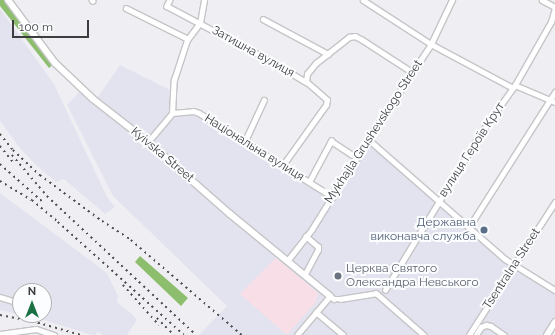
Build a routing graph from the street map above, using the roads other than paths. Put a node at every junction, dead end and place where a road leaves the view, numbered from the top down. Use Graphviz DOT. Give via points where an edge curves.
graph roads {
  1 [pos="170,0"];
  2 [pos="204,0"];
  3 [pos="363,0"];
  4 [pos="452,0"];
  5 [pos="542,0"];
  6 [pos="11,1"];
  7 [pos="555,7"];
  8 [pos="126,8"];
  9 [pos="263,19"];
  10 [pos="200,23"];
  11 [pos="188,39"];
  12 [pos="431,44"];
  13 [pos="328,54"];
  14 [pos="412,72"];
  15 [pos="306,82"];
  16 [pos="514,87"];
  17 [pos="555,92"];
  18 [pos="264,100"];
  19 [pos="549,100"];
  20 [pos="555,102"];
  21 [pos="172,113"];
  22 [pos="368,139"];
  23 [pos="148,142"];
  24 [pos="244,143"];
  25 [pos="357,158"];
  26 [pos="283,165"];
  27 [pos="309,182"];
  28 [pos="333,197"];
  29 [pos="439,201"];
  30 [pos="555,202"];
  31 [pos="469,227"];
  32 [pos="306,237"];
  33 [pos="288,260"];
  34 [pos="514,266"];
  35 [pos="305,274"];
  36 [pos="385,290"];
  37 [pos="555,290"];
  38 [pos="330,296"];
  39 [pos="0,297"];
  40 [pos="12,301"];
  41 [pos="316,312"];
  42 [pos="555,322"];
  43 [pos="0,334"];
  44 [pos="54,335"];
  45 [pos="296,335"];
  46 [pos="343,335"];
  47 [pos="424,335"];
  48 [pos="469,335"];
  49 [pos="476,335"];
  50 [pos="504,335"];
  51 [pos="547,335"];
  1 -- 10 [label="street, Затишна вулиця" via="167,6"];
  2 -- 10 [label="street"];
  3 -- 12 [label="street"];
  4 -- 12 [label="street, Mykhajla Grushevskogo Street"];
  5 -- 7 [label="street"];
  6 -- 23 [label="street, Kyivska Street" via="63,71 93,99"];
  7 -- 16 [label="street, вулиця Героїв Крут" via="550,22"];
  8 -- 11 [label="street"];
  9 -- 13 [label="street"];
  10 -- 11 [label="street"];
  10 -- 15 [label="street, Затишна вулиця"];
  11 -- 21 [label="street" via="174,80"];
  12 -- 14 [label="street, Mykhajla Grushevskogo Street"];
  12 -- 16 [label="street"];
  13 -- 14 [label="street, Затишна вулиця" via="354,36"];
  13 -- 15 [label="street, Затишна вулиця" via="307,74"];
  14 -- 22 [label="street, Mykhajla Grushevskogo Street"];
  15 -- 26 [label="street, Затишна вулиця" via="327,100 326,105"];
  16 -- 19 [label="street"];
  16 -- 29 [label="street, вулиця Героїв Крут" via="481,133"];
  17 -- 19 [label="street"];
  18 -- 24 [label="street"];
  19 -- 20 [label="street"];
  19 -- 31 [label="street"];
  21 -- 23 [label="street"];
  21 -- 24 [label="street, Національна вулиця" via="196,112"];
  22 -- 25 [label="street, Mykhajla Grushevskogo Street"];
  22 -- 29 [label="street"];
  23 -- 33 [label="street, Kyivska Street" via="230,214"];
  24 -- 26 [label="street, Національна вулиця"];
  25 -- 27 [label="street" via="331,141"];
  25 -- 28 [label="street, Mykhajla Grushevskogo Street"];
  26 -- 27 [label="street, Національна вулиця"];
  27 -- 28 [label="street, Національна вулиця"];
  28 -- 32 [label="street, Mykhajla Grushevskogo Street"];
  29 -- 31 [label="street"];
  29 -- 36 [label="street, вулиця Героїв Крут"];
  30 -- 34 [label="street, Tsentralna Street"];
  31 -- 34 [label="street"];
  32 -- 33 [label="street, Mykhajla Grushevskogo Street"];
  32 -- 35 [label="street" via="318,247 318,250"];
  33 -- 35 [label="street, Kyivska Street"];
  34 -- 37 [label="street"];
  34 -- 48 [label="street, Tsentralna Street"];
  35 -- 38 [label="street, Kyivska Street"];
  38 -- 41 [label="street"];
  38 -- 47 [label="street" via="340,299 376,293"];
  39 -- 40 [label="street"];
  41 -- 45 [label="street"];
  41 -- 46 [label="street"];
  42 -- 51 [label="street"];
  43 -- 44 [label="street" via="36,329"];
  49 -- 50 [label="street" via="481,327 486,325"];
}
